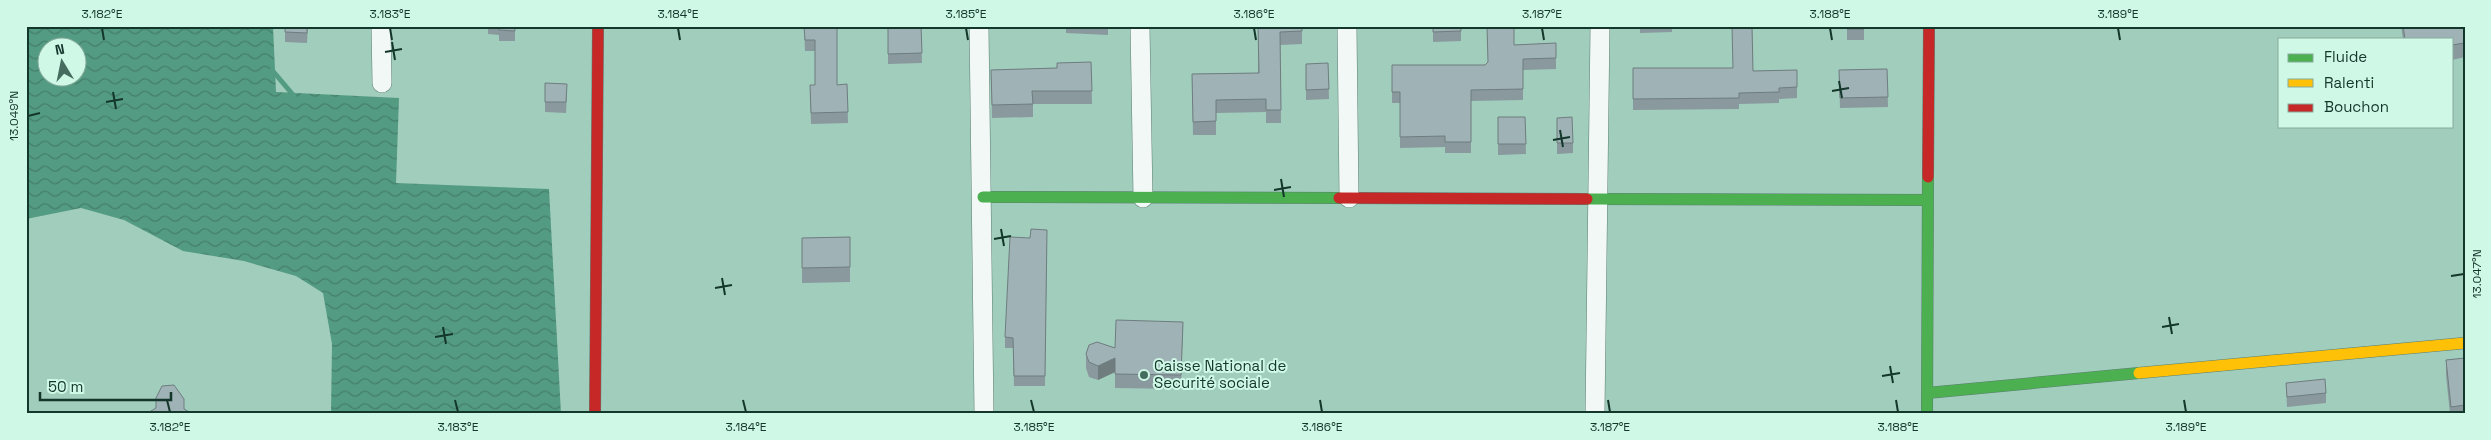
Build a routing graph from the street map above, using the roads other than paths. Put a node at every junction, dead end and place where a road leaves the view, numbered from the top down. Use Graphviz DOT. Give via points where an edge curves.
graph roads {
  1 [pos="381,26"];
  2 [pos="598,26"];
  3 [pos="979,26"];
  4 [pos="1140,26"];
  5 [pos="1347,26"];
  6 [pos="1600,26"];
  7 [pos="1929,26"];
  8 [pos="382,83"];
  9 [pos="983,197"];
  10 [pos="1143,198"];
  11 [pos="1349,198"];
  12 [pos="1598,199"];
  13 [pos="1928,200"];
  14 [pos="2465,343"];
  15 [pos="1927,393"];
  16 [pos="595,414"];
  17 [pos="984,414"];
  18 [pos="1595,414"];
  19 [pos="1927,414"];
  1 -- 8 [label="street"];
  2 -- 16 [label="street"];
  3 -- 9 [label="street"];
  4 -- 10 [label="street"];
  5 -- 11 [label="street"];
  6 -- 12 [label="street"];
  7 -- 13 [label="street"];
  9 -- 10 [label="street"];
  9 -- 17 [label="street"];
  10 -- 11 [label="street"];
  11 -- 12 [label="street"];
  12 -- 13 [label="street"];
  12 -- 18 [label="street"];
  13 -- 15 [label="street"];
  14 -- 15 [label="street"];
  15 -- 19 [label="street"];
}
